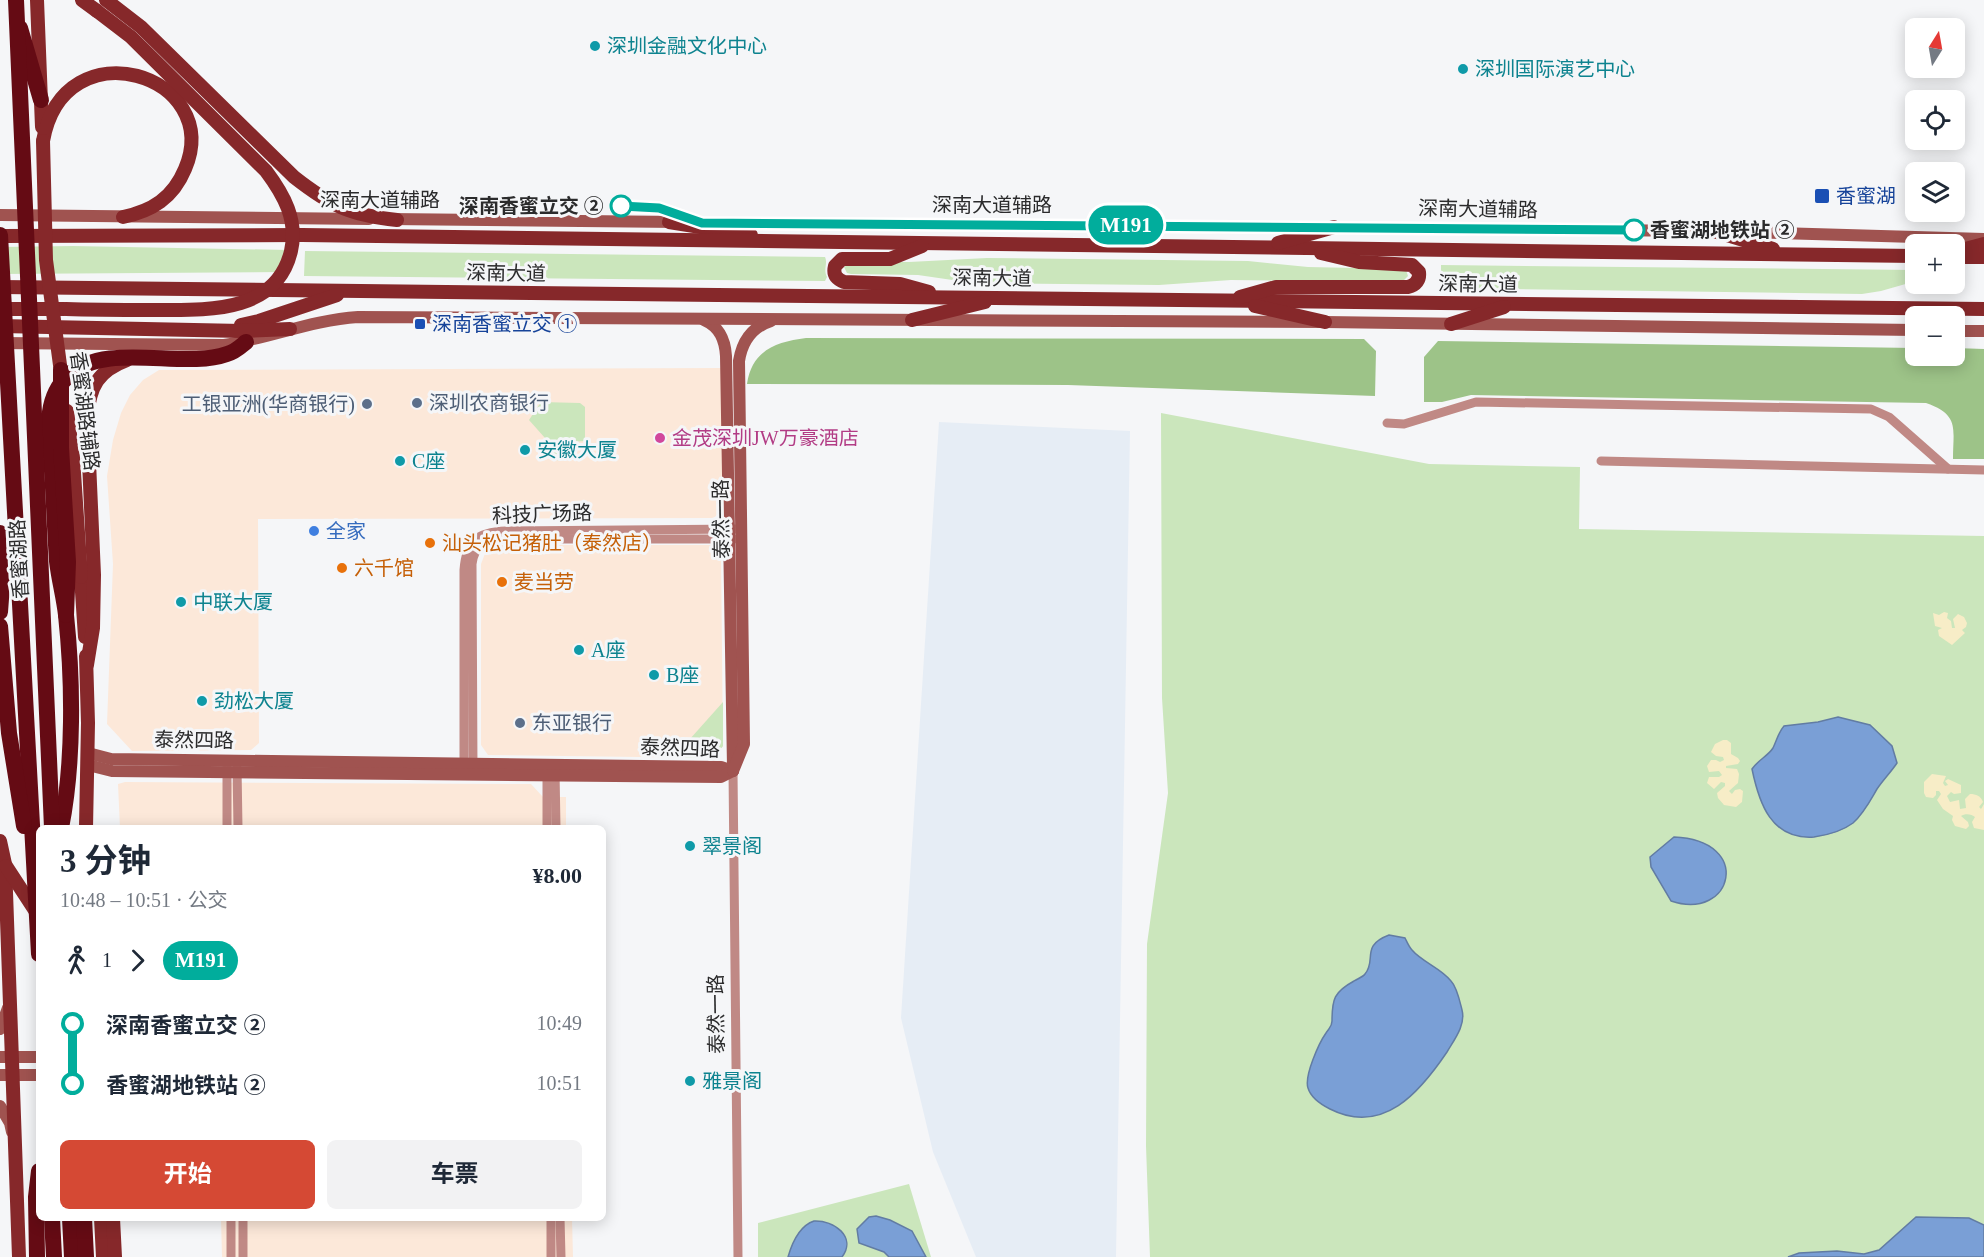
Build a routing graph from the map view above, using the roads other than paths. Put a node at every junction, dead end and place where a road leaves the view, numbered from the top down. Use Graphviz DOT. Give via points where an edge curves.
graph roads {
  1 [pos="37,0"];
  2 [pos="82,0"];
  3 [pos="106,0"];
  4 [pos="16,7"];
  5 [pos="41,100"];
  6 [pos="43,141"];
  7 [pos="0,215"];
  8 [pos="123,217"];
  9 [pos="397,220"];
  10 [pos="669,222"];
  11 [pos="1334,227"];
  12 [pos="1714,231"];
  13 [pos="0,236"];
  14 [pos="1984,239"];
  15 [pos="794,242"];
  16 [pos="936,244"];
  17 [pos="1984,244"];
  18 [pos="1263,247"];
  19 [pos="1296,248"];
  20 [pos="1965,250"];
  21 [pos="1790,254"];
  22 [pos="1965,255"];
  23 [pos="1905,256"];
  24 [pos="1984,257"];
  25 [pos="0,287"];
  26 [pos="368,291"];
  27 [pos="951,297"];
  28 [pos="1005,298"];
  29 [pos="1230,300"];
  30 [pos="1514,304"];
  31 [pos="0,309"];
  32 [pos="1984,309"];
  33 [pos="703,319"];
  34 [pos="778,319"];
  35 [pos="912,320"];
  36 [pos="1325,322"];
  37 [pos="1451,324"];
  38 [pos="0,326"];
  39 [pos="290,329"];
  40 [pos="200,330"];
  41 [pos="1905,330"];
  42 [pos="1965,331"];
  43 [pos="1984,331"];
  44 [pos="246,342"];
  45 [pos="0,343"];
  46 [pos="134,358"];
  47 [pos="61,370"];
  48 [pos="1387,423"];
  49 [pos="1601,461"];
  50 [pos="1948,469"];
  51 [pos="1984,470"];
  52 [pos="0,533"];
  53 [pos="735,534"];
  54 [pos="0,612"];
  55 [pos="66,615"];
  56 [pos="0,626"];
  57 [pos="87,665"];
  58 [pos="88,759"];
  59 [pos="232,766"];
  60 [pos="468,769"];
  61 [pos="551,770"];
  62 [pos="733,771"];
  63 [pos="52,825"];
  64 [pos="61,825"];
  65 [pos="86,825"];
  66 [pos="227,825"];
  67 [pos="238,825"];
  68 [pos="547,825"];
  69 [pos="556,825"];
  70 [pos="0,841"];
  71 [pos="4,864"];
  72 [pos="34,864"];
  73 [pos="36,900"];
  74 [pos="36,913"];
  75 [pos="10,1001"];
  76 [pos="0,1029"];
  77 [pos="6,1057"];
  78 [pos="36,1057"];
  79 [pos="7,1075"];
  80 [pos="36,1075"];
  81 [pos="0,1106"];
  82 [pos="16,1146"];
  83 [pos="36,1221"];
  84 [pos="52,1221"];
  85 [pos="70,1221"];
  86 [pos="84,1221"];
  87 [pos="98,1221"];
  88 [pos="101,1221"];
  89 [pos="113,1221"];
  90 [pos="231,1221"];
  91 [pos="243,1221"];
  92 [pos="551,1221"];
  93 [pos="560,1221"];
  94 [pos="102,1236"];
  95 [pos="231,1255"];
  96 [pos="17,1257"];
  97 [pos="37,1257"];
  98 [pos="54,1257"];
  99 [pos="72,1257"];
  100 [pos="86,1257"];
  101 [pos="103,1257"];
  102 [pos="115,1257"];
  103 [pos="243,1257"];
  104 [pos="551,1257"];
  105 [pos="561,1257"];
  106 [pos="738,1257"];
  1 -- 5 [label="main road, 香蜜湖路辅路"];
  2 -- 31 [label="main road, bridge" via="131,37 266,171 291,215 292,244 284,271 274,284 246,302 221,308"];
  3 -- 9 [label="main road" via="141,27 294,177 350,212"];
  4 -- 5 [label="highway, bridge"];
  4 -- 63 [label="highway, 香蜜湖路, bridge"];
  5 -- 6 [label="main road, 香蜜湖路辅路"];
  6 -- 8 [label="main road" via="57,102 78,83 120,73 137,75 165,88 184,112 190,138 187,165 164,200"];
  6 -- 47 [label="main road, 香蜜湖路辅路, bridge" via="46,261"];
  7 -- 8 [label="main road, 深南大道辅路"];
  8 -- 9 [label="main road, 深南大道辅路"];
  9 -- 10 [label="main road, 深南大道辅路"];
  10 -- 11 [label="main road, 深南大道辅路"];
  10 -- 15 [label="main road"];
  11 -- 12 [label="main road, 深南大道辅路"];
  11 -- 18 [label="main road"];
  12 -- 14 [label="main road, 深南大道辅路"];
  12 -- 21 [label="main road"];
  13 -- 15 [label="main road, 深南大道" via="302,235"];
  13 -- 72 [label="highway, 香蜜湖路, bridge"];
  15 -- 16 [label="main road, 深南大道"];
  16 -- 18 [label="main road, 深南大道"];
  16 -- 27 [label="main road" via="890,259 842,260 834,273 844,282 900,284"];
  17 -- 20 [label="main road"];
  18 -- 19 [label="main road, 深南大道"];
  19 -- 21 [label="main road, 深南大道"];
  19 -- 29 [label="main road" via="1359,262 1409,264 1417,269 1419,278 1408,287 1276,287"];
  21 -- 23 [label="main road, 深南大道"];
  22 -- 24 [label="main road"];
  25 -- 26 [label="main road, 深南大道"];
  26 -- 27 [label="main road, 深南大道"];
  26 -- 40 [label="main road" via="331,296 259,321"];
  27 -- 28 [label="main road, 深南大道"];
  28 -- 29 [label="main road, 深南大道"];
  28 -- 35 [label="main road"];
  29 -- 30 [label="main road, 深南大道"];
  29 -- 36 [label="main road"];
  30 -- 32 [label="main road, 深南大道"];
  30 -- 37 [label="main road"];
  33 -- 34 [label="main road"];
  33 -- 39 [label="main road" via="358,317 335,318"];
  33 -- 53 [label="main road, 泰然一路" via="717,328 726,349"];
  34 -- 35 [label="main road"];
  34 -- 53 [label="main road, 泰然一路" via="752,332 741,353"];
  35 -- 36 [label="main road"];
  36 -- 37 [label="main road"];
  37 -- 41 [label="main road"];
  38 -- 40 [label="main road"];
  39 -- 40 [label="main road"];
  39 -- 44 [label="main road"];
  42 -- 43 [label="main road"];
  44 -- 45 [label="main road" via="201,346"];
  44 -- 46 [label="highway" via="236,350 213,357"];
  46 -- 55 [label="highway, bridge" via="86,365 69,375 52,401 57,563"];
  46 -- 57 [label="main road" via="108,369 96,382 88,400 94,592"];
  47 -- 55 [label="highway, bridge" via="68,562"];
  47 -- 57 [label="main road, 香蜜湖路辅路, bridge" via="73,458"];
  48 -- 50 [label="street" via="1404,424 1476,402 1871,409 1889,417"];
  49 -- 50 [label="street"];
  50 -- 51 [label="street"];
  52 -- 54 [label="highway, bridge"];
  53 -- 60 [label="street, 科技广场路" via="505,539 480,546 472,564"];
  53 -- 62 [label="main road, 泰然一路" via="744,744"];
  55 -- 64 [label="highway" via="69,746"];
  56 -- 72 [label="highway, bridge" via="9,733 21,815"];
  57 -- 58 [label="main road, 香蜜湖路辅路"];
  58 -- 59 [label="main road, 泰然四路" via="112,771"];
  58 -- 65 [label="main road, 香蜜湖路辅路"];
  59 -- 60 [label="main road, 泰然四路"];
  59 -- 66 [label="street"];
  59 -- 67 [label="street"];
  60 -- 61 [label="main road, 泰然四路"];
  61 -- 62 [label="main road, 泰然四路" via="721,767"];
  61 -- 68 [label="street"];
  61 -- 69 [label="street"];
  62 -- 106 [label="street, 泰然一路"];
  70 -- 71 [label="main road"];
  71 -- 74 [label="main road"];
  71 -- 75 [label="main road"];
  72 -- 73 [label="highway, 香蜜湖路, bridge"];
  75 -- 76 [label="main road"];
  75 -- 77 [label="main road"];
  77 -- 78 [label="main road"];
  77 -- 79 [label="main road"];
  79 -- 80 [label="main road"];
  79 -- 82 [label="main road"];
  81 -- 82 [label="main road"];
  82 -- 96 [label="main road"];
  83 -- 97 [label="highway"];
  84 -- 98 [label="highway"];
  85 -- 99 [label="highway"];
  86 -- 100 [label="highway"];
  87 -- 94 [label="main road"];
  88 -- 94 [label="main road"];
  89 -- 102 [label="main road"];
  90 -- 95 [label="street"];
  91 -- 103 [label="street"];
  92 -- 104 [label="street"];
  93 -- 105 [label="street"];
  94 -- 101 [label="main road"];
}
